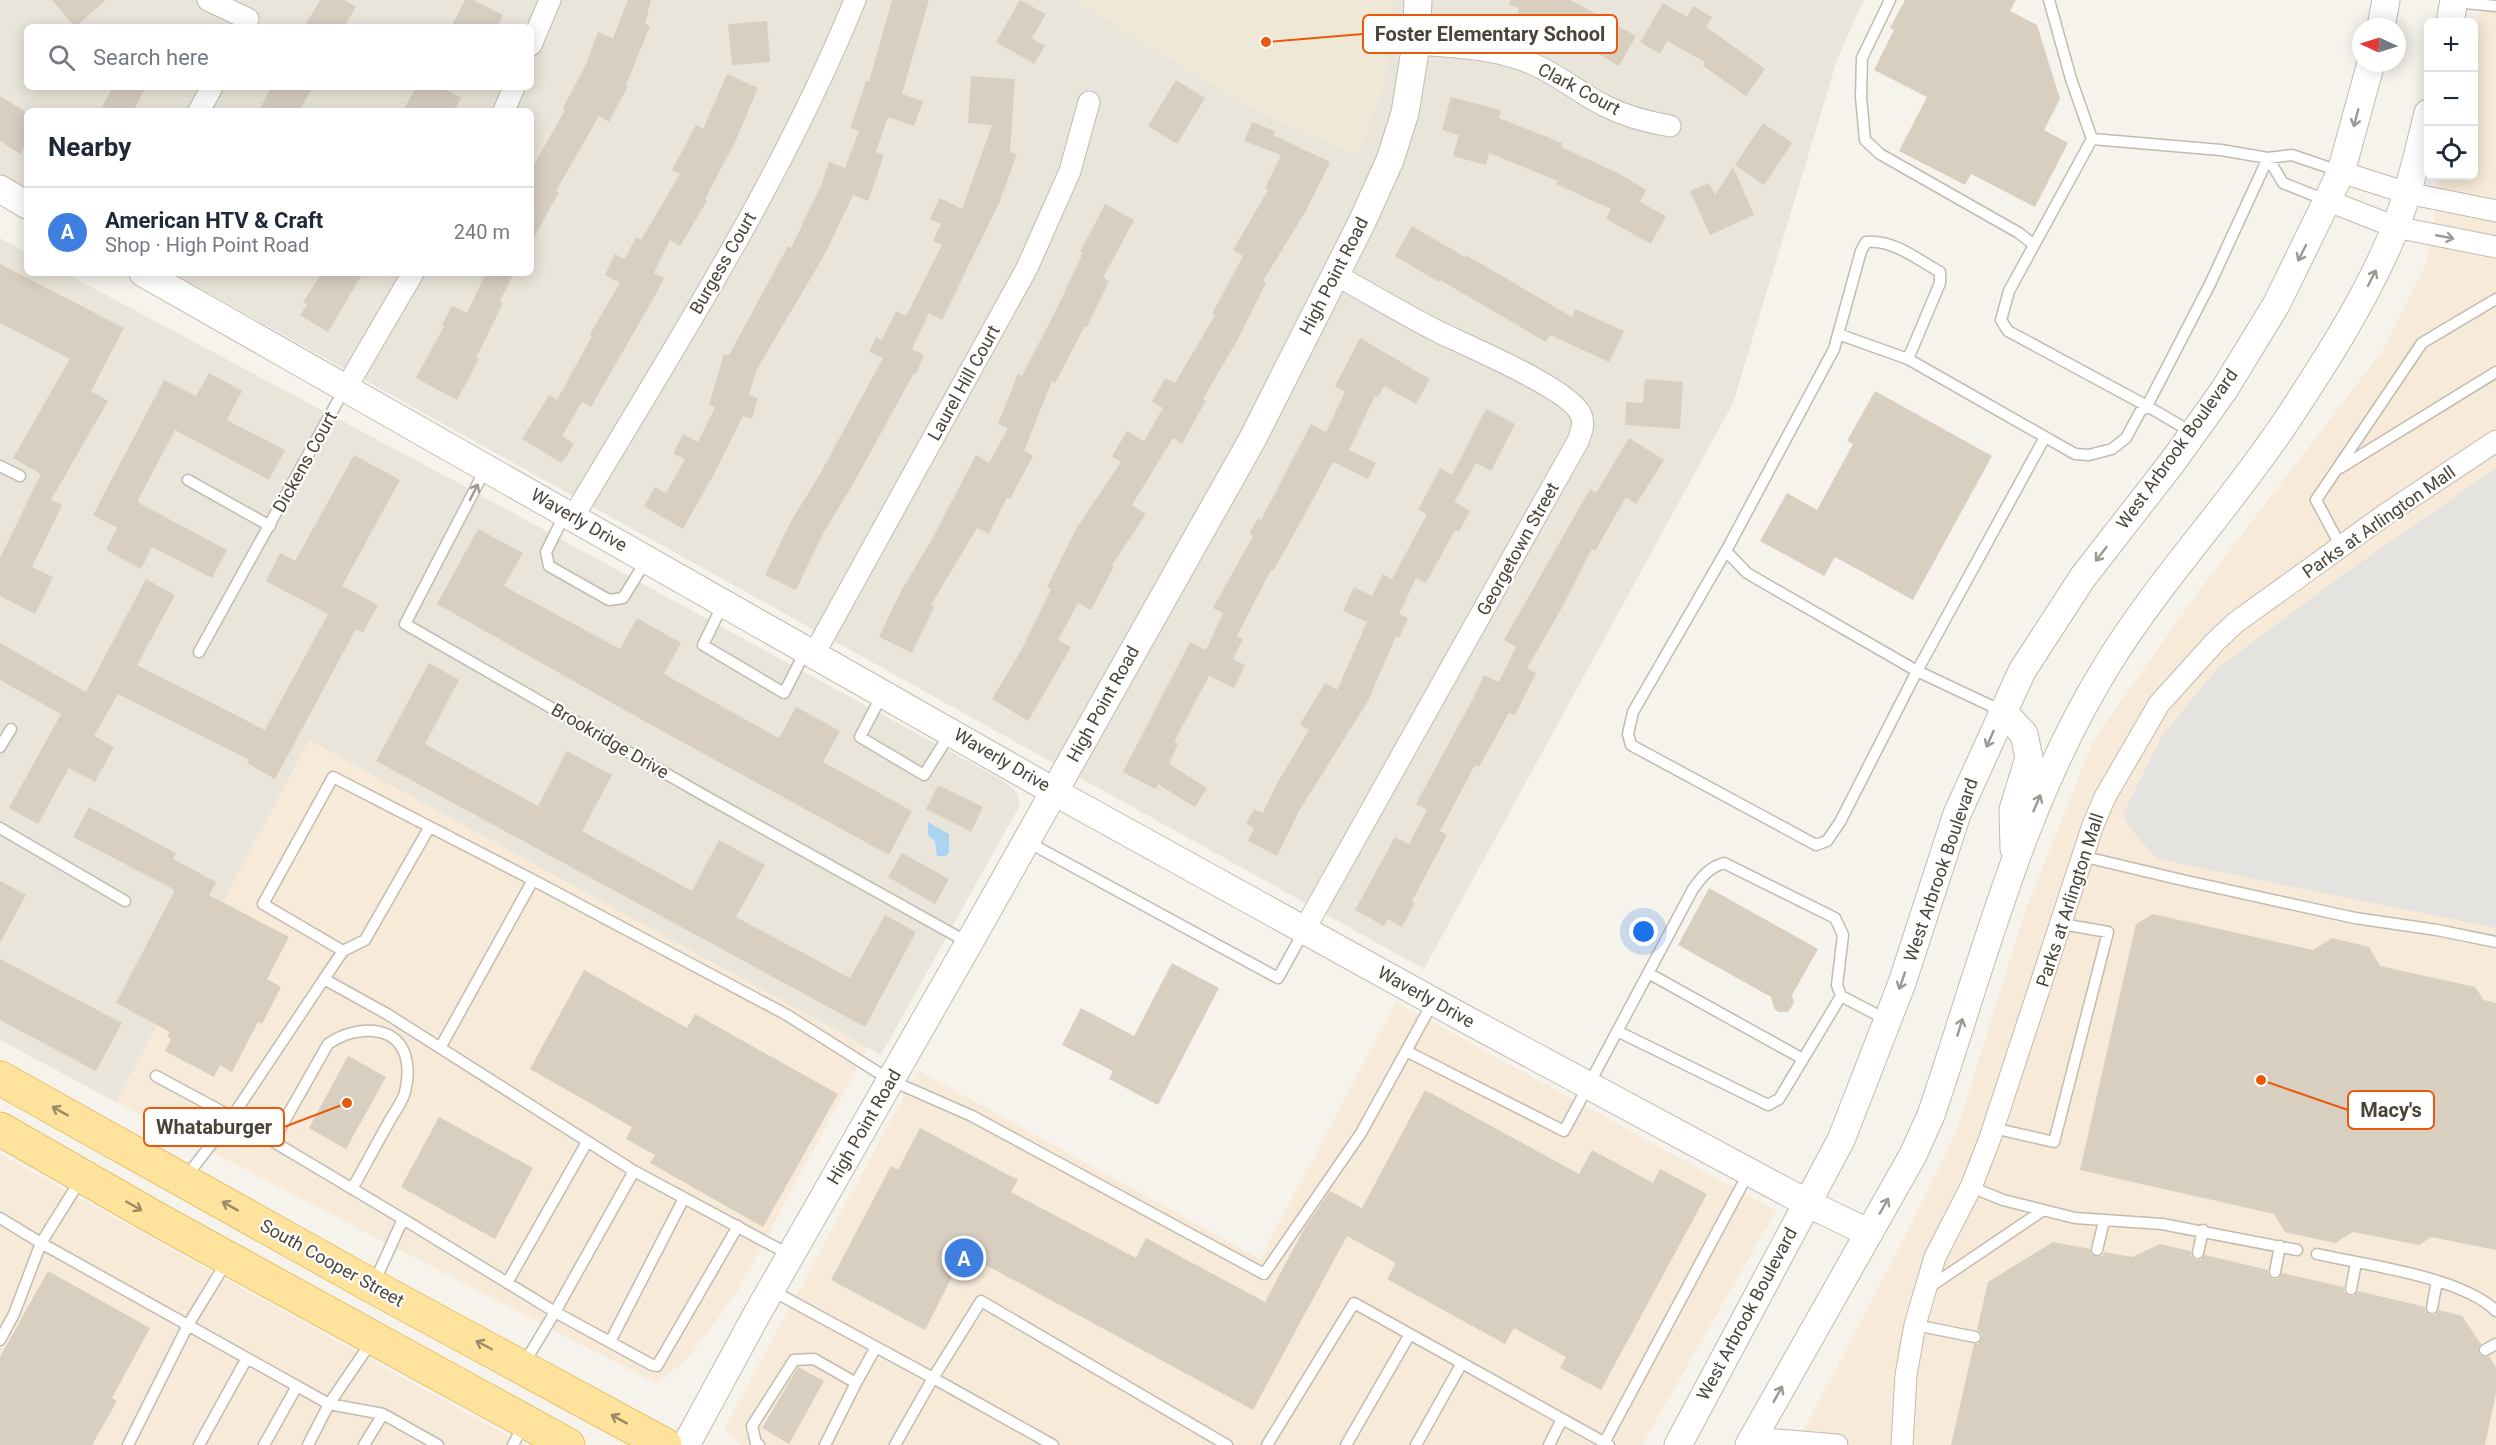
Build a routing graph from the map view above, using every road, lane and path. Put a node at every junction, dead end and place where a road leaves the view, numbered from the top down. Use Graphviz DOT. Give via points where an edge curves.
graph roads {
  1 [pos="208,0"];
  2 [pos="550,0"];
  3 [pos="855,0"];
  4 [pos="1418,0"];
  5 [pos="1890,0"];
  6 [pos="2049,0"];
  7 [pos="2386,0"];
  8 [pos="2496,6"];
  9 [pos="2453,8"];
  10 [pos="249,15"];
  11 [pos="2383,18"];
  12 [pos="534,38"];
  13 [pos="1416,44"];
  14 [pos="2369,72"];
  15 [pos="210,90"];
  16 [pos="513,90"];
  17 [pos="1089,102"];
  18 [pos="201,108"];
  19 [pos="505,108"];
  20 [pos="1670,126"];
  21 [pos="2425,126"];
  22 [pos="2092,138"];
  23 [pos="2268,158"];
  24 [pos="2341,172"];
  25 [pos="0,189"];
  26 [pos="2407,193"];
  27 [pos="2329,201"];
  28 [pos="24,203"];
  29 [pos="2496,211"];
  30 [pos="2395,227"];
  31 [pos="2033,244"];
  32 [pos="2496,247"];
  33 [pos="1334,274"];
  34 [pos="148,276"];
  35 [pos="411,276"];
  36 [pos="2496,299"];
  37 [pos="1838,334"];
  38 [pos="1908,359"];
  39 [pos="2496,372"];
  40 [pos="346,388"];
  41 [pos="2147,406"];
  42 [pos="2193,433"];
  43 [pos="2045,437"];
  44 [pos="2496,441"];
  45 [pos="486,467"];
  46 [pos="2,471"];
  47 [pos="2336,471"];
  48 [pos="20,476"];
  49 [pos="188,480"];
  50 [pos="570,515"];
  51 [pos="270,526"];
  52 [pos="2341,547"];
  53 [pos="1726,551"];
  54 [pos="647,559"];
  55 [pos="724,602"];
  56 [pos="199,652"];
  57 [pos="810,652"];
  58 [pos="1917,671"];
  59 [pos="883,693"];
  60 [pos="2002,711"];
  61 [pos="11,729"];
  62 [pos="952,732"];
  63 [pos="0,747"];
  64 [pos="1055,790"];
  65 [pos="0,828"];
  66 [pos="429,828"];
  67 [pos="1026,841"];
  68 [pos="2081,856"];
  69 [pos="2014,860"];
  70 [pos="533,880"];
  71 [pos="125,901"];
  72 [pos="2061,924"];
  73 [pos="1304,930"];
  74 [pos="2496,942"];
  75 [pos="969,943"];
  76 [pos="343,951"];
  77 [pos="1648,973"];
  78 [pos="324,979"];
  79 [pos="1841,996"];
  80 [pos="1434,1001"];
  81 [pos="1887,1020"];
  82 [pos="1617,1031"];
  83 [pos="440,1048"];
  84 [pos="1406,1051"];
  85 [pos="1803,1059"];
  86 [pos="156,1076"];
  87 [pos="0,1078"];
  88 [pos="890,1080"];
  89 [pos="1588,1084"];
  90 [pos="232,1117"];
  91 [pos="1993,1128"];
  92 [pos="5,1132"];
  93 [pos="273,1142"];
  94 [pos="587,1142"];
  95 [pos="634,1171"];
  96 [pos="1750,1172"];
  97 [pos="83,1177"];
  98 [pos="183,1180"];
  99 [pos="1971,1187"];
  100 [pos="352,1189"];
  101 [pos="684,1198"];
  102 [pos="1807,1203"];
  103 [pos="2042,1211"];
  104 [pos="403,1220"];
  105 [pos="2104,1221"];
  106 [pos="2,1223"];
  107 [pos="738,1227"];
  108 [pos="2203,1230"];
  109 [pos="1869,1233"];
  110 [pos="41,1244"];
  111 [pos="2280,1246"];
  112 [pos="2097,1250"];
  113 [pos="2297,1250"];
  114 [pos="2198,1253"];
  115 [pos="2318,1254"];
  116 [pos="790,1255"];
  117 [pos="229,1259"];
  118 [pos="2356,1263"];
  119 [pos="2275,1272"];
  120 [pos="2437,1281"];
  121 [pos="507,1283"];
  122 [pos="372,1286"];
  123 [pos="1926,1289"];
  124 [pos="2350,1289"];
  125 [pos="771,1290"];
  126 [pos="2432,1308"];
  127 [pos="2496,1311"];
  128 [pos="555,1312"];
  129 [pos="188,1325"];
  130 [pos="1915,1325"];
  131 [pos="1410,1334"];
  132 [pos="1975,1337"];
  133 [pos="374,1338"];
  134 [pos="0,1340"];
  135 [pos="610,1342"];
  136 [pos="2496,1344"];
  137 [pos="876,1347"];
  138 [pos="2485,1350"];
  139 [pos="247,1358"];
  140 [pos="1462,1363"];
  141 [pos="522,1366"];
  142 [pos="933,1378"];
  143 [pos="856,1383"];
  144 [pos="297,1386"];
  145 [pos="329,1404"];
  146 [pos="382,1414"];
  147 [pos="1562,1419"];
  148 [pos="519,1433"];
  149 [pos="1751,1441"];
  150 [pos="1046,1443"];
  151 [pos="564,1444"];
  152 [pos="1606,1444"];
  153 [pos="128,1445"];
  154 [pos="199,1445"];
  155 [pos="264,1445"];
  156 [pos="308,1445"];
  157 [pos="364,1445"];
  158 [pos="438,1445"];
  159 [pos="665,1445"];
  160 [pos="686,1445"];
  161 [pos="759,1445"];
  162 [pos="825,1445"];
  163 [pos="895,1445"];
  164 [pos="1227,1445"];
  165 [pos="1268,1445"];
  166 [pos="1346,1445"];
  167 [pos="1416,1445"];
  168 [pos="1549,1445"];
  169 [pos="1678,1445"];
  170 [pos="1837,1445"];
  171 [pos="1902,1445"];
  1 -- 10 [label="street"];
  2 -- 12 [label="street"];
  3 -- 50 [label="street, Burgess Court" via="828,65 737,242"];
  4 -- 13 [label="street, High Point Road"];
  5 -- 31 [label="lane" via="1862,58 1865,140 1880,154"];
  6 -- 22 [label="lane"];
  7 -- 11 [label="street"];
  8 -- 9 [label="lane"];
  13 -- 20 [label="street, Clark Court" via="1511,56 1535,65 1606,106 1642,121"];
  13 -- 33 [label="street, High Point Road" via="1405,113 1390,160"];
  14 -- 24 [label="street, West Arbrook Boulevard, one-way"];
  15 -- 18 [label="street"];
  16 -- 19 [label="street"];
  17 -- 57 [label="street, Laurel Hill Court" via="1070,171 1027,268"];
  21 -- 26 [label="street"];
  22 -- 23 [label="lane"];
  22 -- 31 [label="lane"];
  23 -- 24 [label="lane" via="2292,155"];
  23 -- 27 [label="lane" via="2283,183"];
  23 -- 41 [label="lane" via="2210,284"];
  24 -- 26 [label="street"];
  24 -- 27 [label="street, West Arbrook Boulevard"];
  25 -- 28 [label="street"];
  26 -- 29 [label="street"];
  26 -- 30 [label="street"];
  27 -- 30 [label="street"];
  27 -- 42 [label="street, West Arbrook Boulevard, one-way" via="2276,305"];
  30 -- 32 [label="street, one-way"];
  69 -- 30 [label="street, one-way" via="2061,747 2106,666 2286,421 2372,279"];
  31 -- 41 [label="lane" via="2009,291 2001,320 2004,326"];
  33 -- 64 [label="street, High Point Road" via="1252,440"];
  33 -- 73 [label="street, Georgetown Street" via="1544,384 1570,401 1581,414 1583,428"];
  34 -- 40 [label="street, Waverly Drive"];
  35 -- 40 [label="street, Dickens Court"];
  36 -- 47 [label="lane" via="2422,343"];
  37 -- 38 [label="lane"];
  37 -- 38 [label="lane" via="1866,242 1895,247 1940,272 1940,283"];
  37 -- 53 [label="lane" via="1834,349"];
  38 -- 43 [label="lane"];
  39 -- 47 [label="lane"];
  40 -- 45 [label="street, Waverly Drive"];
  40 -- 51 [label="lane, Dickens Court"];
  41 -- 42 [label="lane"];
  41 -- 43 [label="lane" via="2126,438 2112,449 2075,454"];
  42 -- 60 [label="street, West Arbrook Boulevard, one-way" via="2083,577 2022,671"];
  43 -- 58 [label="lane"];
  44 -- 52 [label="street, Parks at Arlington Mall"];
  45 -- 50 [label="street, Waverly Drive"];
  75 -- 45 [label="lane, Brookridge Drive, one-way" via="405,624"];
  46 -- 48 [label="lane"];
  47 -- 52 [label="lane" via="2316,500"];
  49 -- 51 [label="lane"];
  50 -- 54 [label="street, Waverly Drive"];
  50 -- 54 [label="lane" via="546,552 549,566 609,600 623,598"];
  51 -- 56 [label="lane, Dickens Court"];
  52 -- 68 [label="street, Parks at Arlington Mall" via="2235,623 2159,704 2104,797"];
  53 -- 58 [label="lane" via="1747,573"];
  53 -- 58 [label="lane" via="1633,712 1628,734 1631,745 1816,845 1827,841 1840,822"];
  54 -- 55 [label="street, Waverly Drive"];
  55 -- 57 [label="street, Waverly Drive"];
  55 -- 57 [label="lane" via="703,645 784,693"];
  57 -- 59 [label="street, Waverly Drive"];
  58 -- 60 [label="lane"];
  59 -- 62 [label="street, Waverly Drive"];
  59 -- 62 [label="lane" via="860,737 924,775"];
  60 -- 69 [label="street" via="2024,734 2029,758 2013,810"];
  60 -- 81 [label="street, West Arbrook Boulevard, one-way" via="1957,814"];
  61 -- 63 [label="lane"];
  62 -- 64 [label="street, Waverly Drive"];
  64 -- 67 [label="street, High Point Road"];
  64 -- 73 [label="street, Waverly Drive"];
  65 -- 71 [label="lane"];
  66 -- 70 [label="lane"];
  66 -- 76 [label="lane" via="365,940"];
  66 -- 76 [label="lane" via="333,777 263,904"];
  67 -- 73 [label="lane" via="1278,978"];
  67 -- 75 [label="street, High Point Road"];
  68 -- 72 [label="street, Parks at Arlington Mall"];
  68 -- 74 [label="lane" via="2355,918"];
  109 -- 69 [label="street, one-way" via="1931,1116"];
  70 -- 83 [label="lane"];
  70 -- 88 [label="lane" via="787,1015"];
  72 -- 91 [label="street, Parks at Arlington Mall"];
  72 -- 91 [label="lane" via="2108,932 2054,1142"];
  73 -- 80 [label="street, Waverly Drive"];
  75 -- 88 [label="street, High Point Road"];
  76 -- 78 [label="lane"];
  77 -- 79 [label="lane" via="1693,889 1705,873 1724,863 1835,918 1843,935 1837,985"];
  77 -- 82 [label="lane"];
  77 -- 85 [label="lane"];
  78 -- 83 [label="lane"];
  78 -- 90 [label="lane"];
  79 -- 81 [label="lane"];
  79 -- 85 [label="lane"];
  80 -- 84 [label="lane"];
  80 -- 89 [label="street, Waverly Drive"];
  81 -- 102 [label="street, West Arbrook Boulevard" via="1841,1140"];
  82 -- 85 [label="lane" via="1768,1105 1779,1099"];
  82 -- 89 [label="lane"];
  83 -- 94 [label="lane"];
  84 -- 88 [label="lane" via="1361,1133 1263,1274 972,1116"];
  84 -- 89 [label="lane" via="1564,1131"];
  86 -- 90 [label="lane"];
  98 -- 87 [label="main road, South Cooper Street, one-way"];
  88 -- 116 [label="street, High Point Road"];
  89 -- 96 [label="street, Waverly Drive"];
  90 -- 93 [label="lane"];
  90 -- 98 [label="lane"];
  91 -- 99 [label="street, Parks at Arlington Mall"];
  92 -- 97 [label="main road"];
  92 -- 98 [label="main road" via="53,1134 158,1186"];
  93 -- 100 [label="lane"];
  93 -- 100 [label="lane" via="328,1044 340,1035 364,1032 393,1037 405,1048 405,1093"];
  94 -- 95 [label="lane"];
  94 -- 121 [label="lane"];
  95 -- 101 [label="lane"];
  95 -- 128 [label="lane"];
  96 -- 102 [label="street, Waverly Drive"];
  96 -- 152 [label="lane"];
  97 -- 110 [label="lane"];
  97 -- 117 [label="main road, one-way"];
  122 -- 98 [label="main road, South Cooper Street, one-way"];
  99 -- 103 [label="lane"];
  99 -- 123 [label="street, Parks at Arlington Mall" via="1935,1257"];
  100 -- 104 [label="lane"];
  101 -- 107 [label="lane"];
  101 -- 135 [label="lane"];
  102 -- 109 [label="street, Waverly Drive"];
  102 -- 169 [label="street, West Arbrook Boulevard"];
  103 -- 105 [label="lane"];
  103 -- 123 [label="lane"];
  104 -- 121 [label="lane"];
  104 -- 122 [label="lane"];
  105 -- 108 [label="lane"];
  105 -- 112 [label="lane"];
  106 -- 110 [label="lane"];
  107 -- 116 [label="lane"];
  107 -- 135 [label="lane" via="657,1366"];
  108 -- 111 [label="lane"];
  108 -- 114 [label="lane"];
  149 -- 109 [label="street, one-way"];
  110 -- 129 [label="lane"];
  110 -- 134 [label="lane"];
  111 -- 113 [label="lane"];
  111 -- 119 [label="lane"];
  115 -- 118 [label="lane"];
  116 -- 125 [label="street, High Point Road"];
  117 -- 122 [label="main road" via="243,1249 268,1249 356,1290"];
  117 -- 129 [label="lane"];
  117 -- 133 [label="main road"];
  118 -- 120 [label="lane"];
  118 -- 124 [label="lane"];
  120 -- 126 [label="lane"];
  120 -- 127 [label="lane" via="2486,1300"];
  121 -- 128 [label="lane"];
  141 -- 122 [label="main road, South Cooper Street, one-way"];
  123 -- 130 [label="street, Parks at Arlington Mall"];
  125 -- 137 [label="lane"];
  125 -- 160 [label="street, High Point Road"];
  128 -- 135 [label="lane"];
  128 -- 141 [label="lane"];
  129 -- 139 [label="lane"];
  129 -- 153 [label="lane"];
  130 -- 132 [label="lane"];
  130 -- 171 [label="street, Parks at Arlington Mall" via="1906,1375"];
  131 -- 140 [label="lane"];
  131 -- 165 [label="lane" via="1354,1303"];
  131 -- 166 [label="lane"];
  133 -- 145 [label="lane"];
  133 -- 148 [label="main road"];
  136 -- 138 [label="lane"];
  137 -- 142 [label="lane"];
  137 -- 143 [label="lane"];
  139 -- 144 [label="lane"];
  139 -- 154 [label="lane"];
  140 -- 147 [label="lane"];
  140 -- 167 [label="lane"];
  159 -- 141 [label="main road, South Cooper Street, one-way"];
  142 -- 150 [label="lane"];
  142 -- 163 [label="lane"];
  142 -- 164 [label="lane" via="981,1301"];
  143 -- 161 [label="lane" via="814,1359 794,1359 752,1426"];
  143 -- 162 [label="lane"];
  144 -- 145 [label="lane"];
  144 -- 155 [label="lane"];
  145 -- 146 [label="lane"];
  145 -- 156 [label="lane"];
  146 -- 157 [label="lane"];
  146 -- 158 [label="lane"];
  147 -- 152 [label="lane"];
  147 -- 168 [label="lane"];
  148 -- 151 [label="main road"];
  149 -- 170 [label="street"];
}
